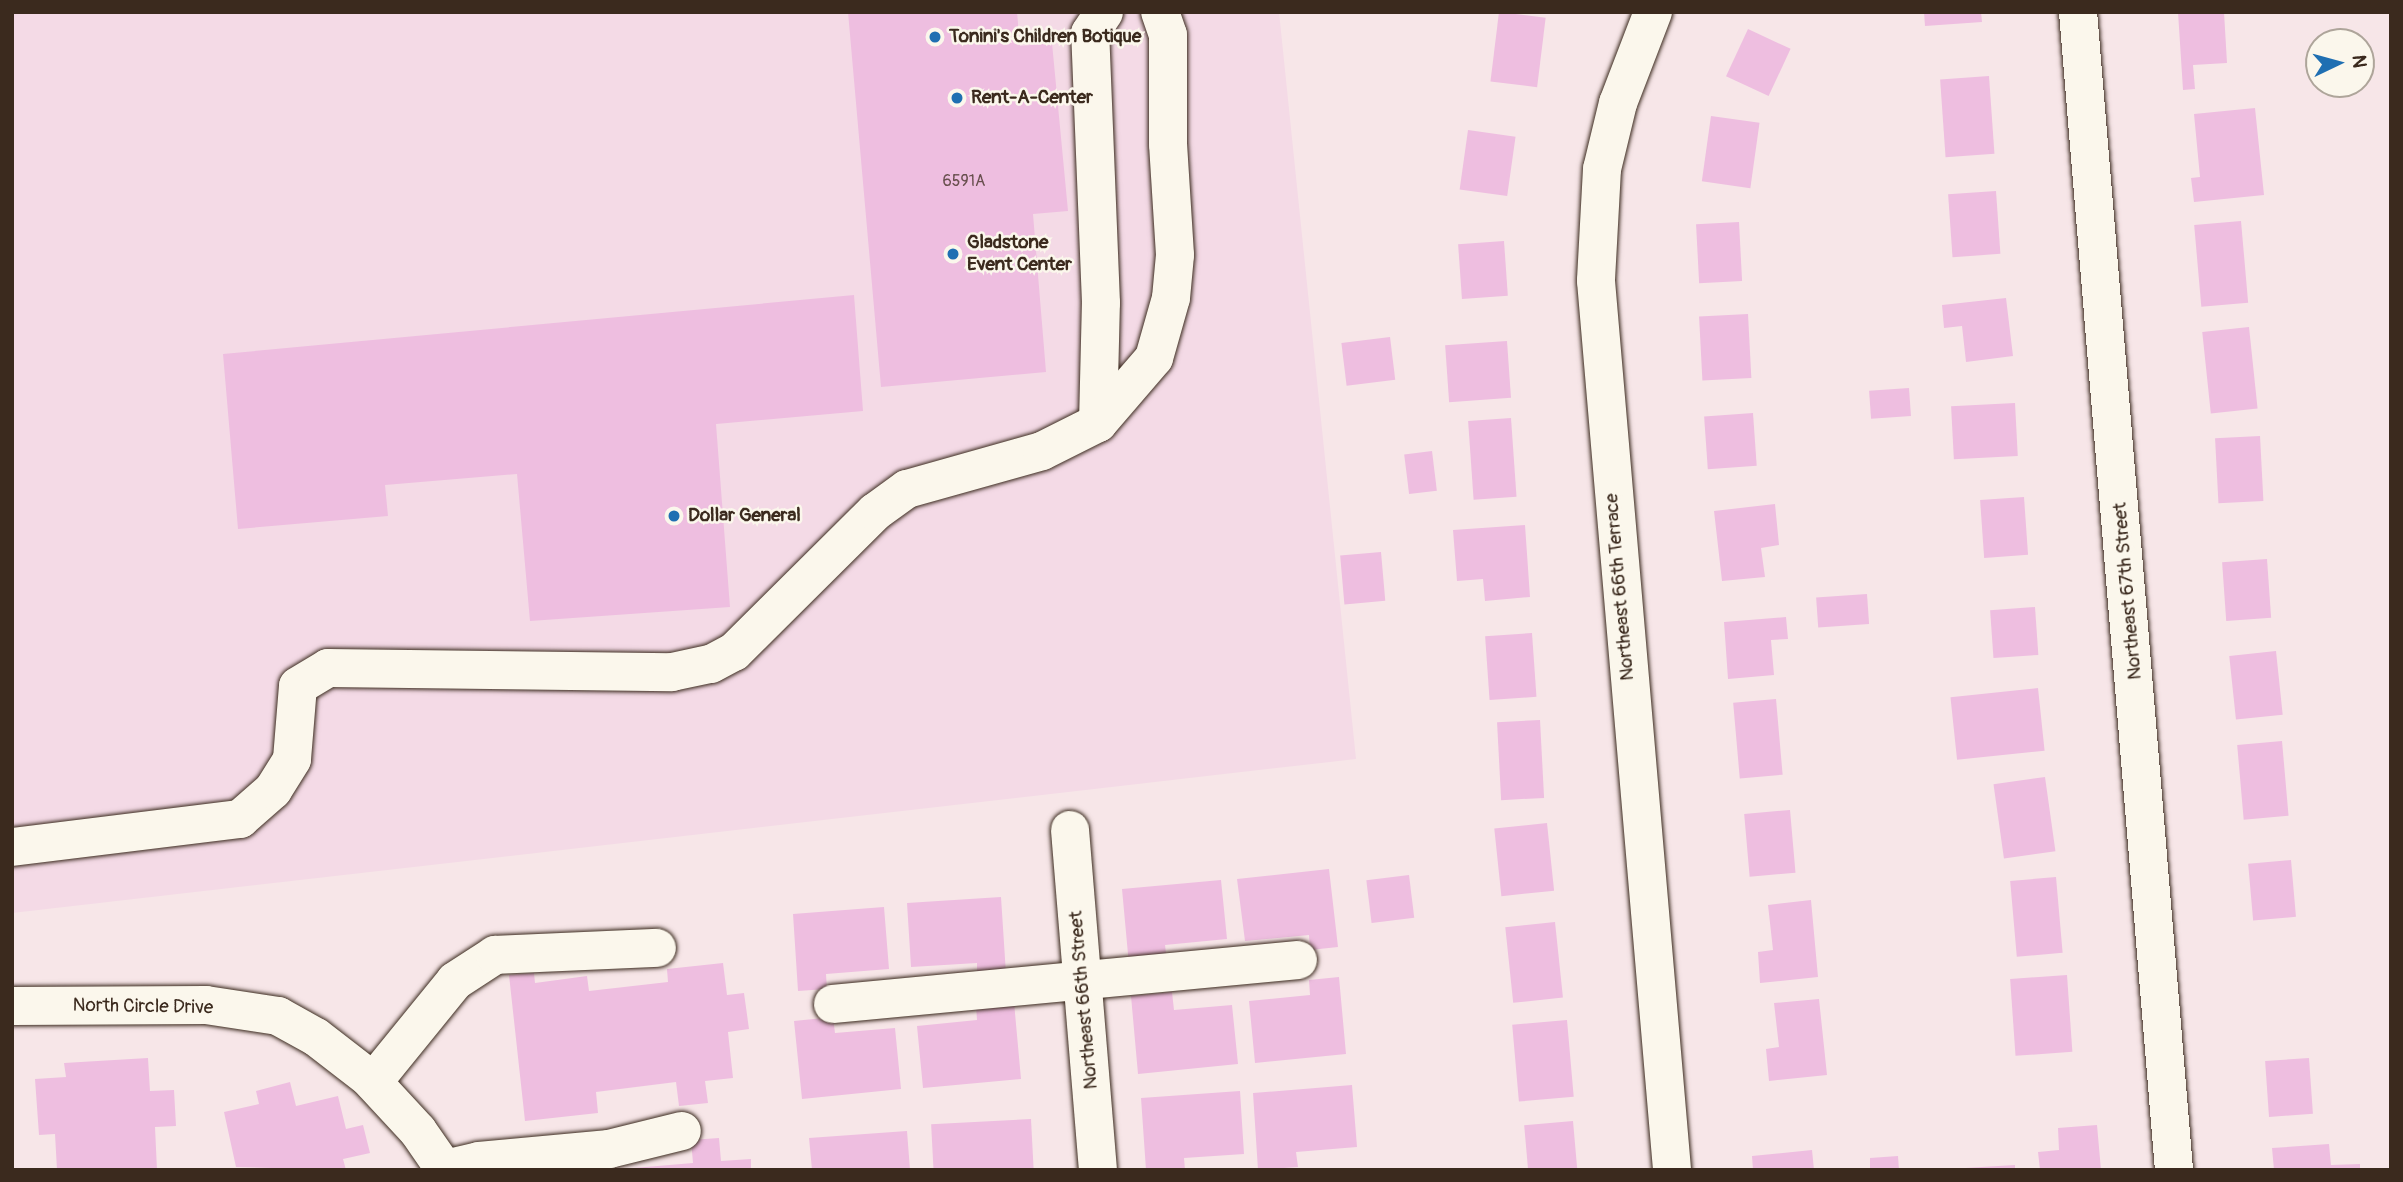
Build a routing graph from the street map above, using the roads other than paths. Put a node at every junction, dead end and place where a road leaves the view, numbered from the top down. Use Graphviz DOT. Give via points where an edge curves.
graph roads {
  1 [pos="1104,12"];
  2 [pos="1160,12"];
  3 [pos="1653,12"];
  4 [pos="2078,12"];
  5 [pos="1098,423"];
  6 [pos="1070,830"];
  7 [pos="12,847"];
  8 [pos="657,948"];
  9 [pos="1298,961"];
  10 [pos="1082,980"];
  11 [pos="833,1004"];
  12 [pos="12,1006"];
  13 [pos="359,1070"];
  14 [pos="682,1131"];
  15 [pos="445,1169"];
  16 [pos="1098,1170"];
  17 [pos="1672,1170"];
  18 [pos="2174,1170"];
  1 -- 5 [label="street" via="1090,33 1101,303"];
  2 -- 5 [label="street" via="1168,35 1175,255 1171,298 1154,358"];
  3 -- 17 [label="street, Northeast 66th Terrace" via="1618,103 1602,169 1596,281"];
  4 -- 18 [label="street, Northeast 67th Street"];
  5 -- 7 [label="street" via="1042,451 907,489 874,512 734,652 710,664 646,672 328,668 298,685 292,760 273,790 240,819"];
  6 -- 10 [label="street, Northeast 66th Street"];
  8 -- 13 [label="street" via="495,955 455,981"];
  9 -- 10 [label="street"];
  10 -- 11 [label="street"];
  10 -- 16 [label="street, Northeast 66th Street"];
  12 -- 13 [label="street, North Circle Drive" via="206,1005 278,1016"];
  13 -- 15 [label="street, North Circle Drive"];
  14 -- 15 [label="street" via="609,1149 479,1161"];
}
